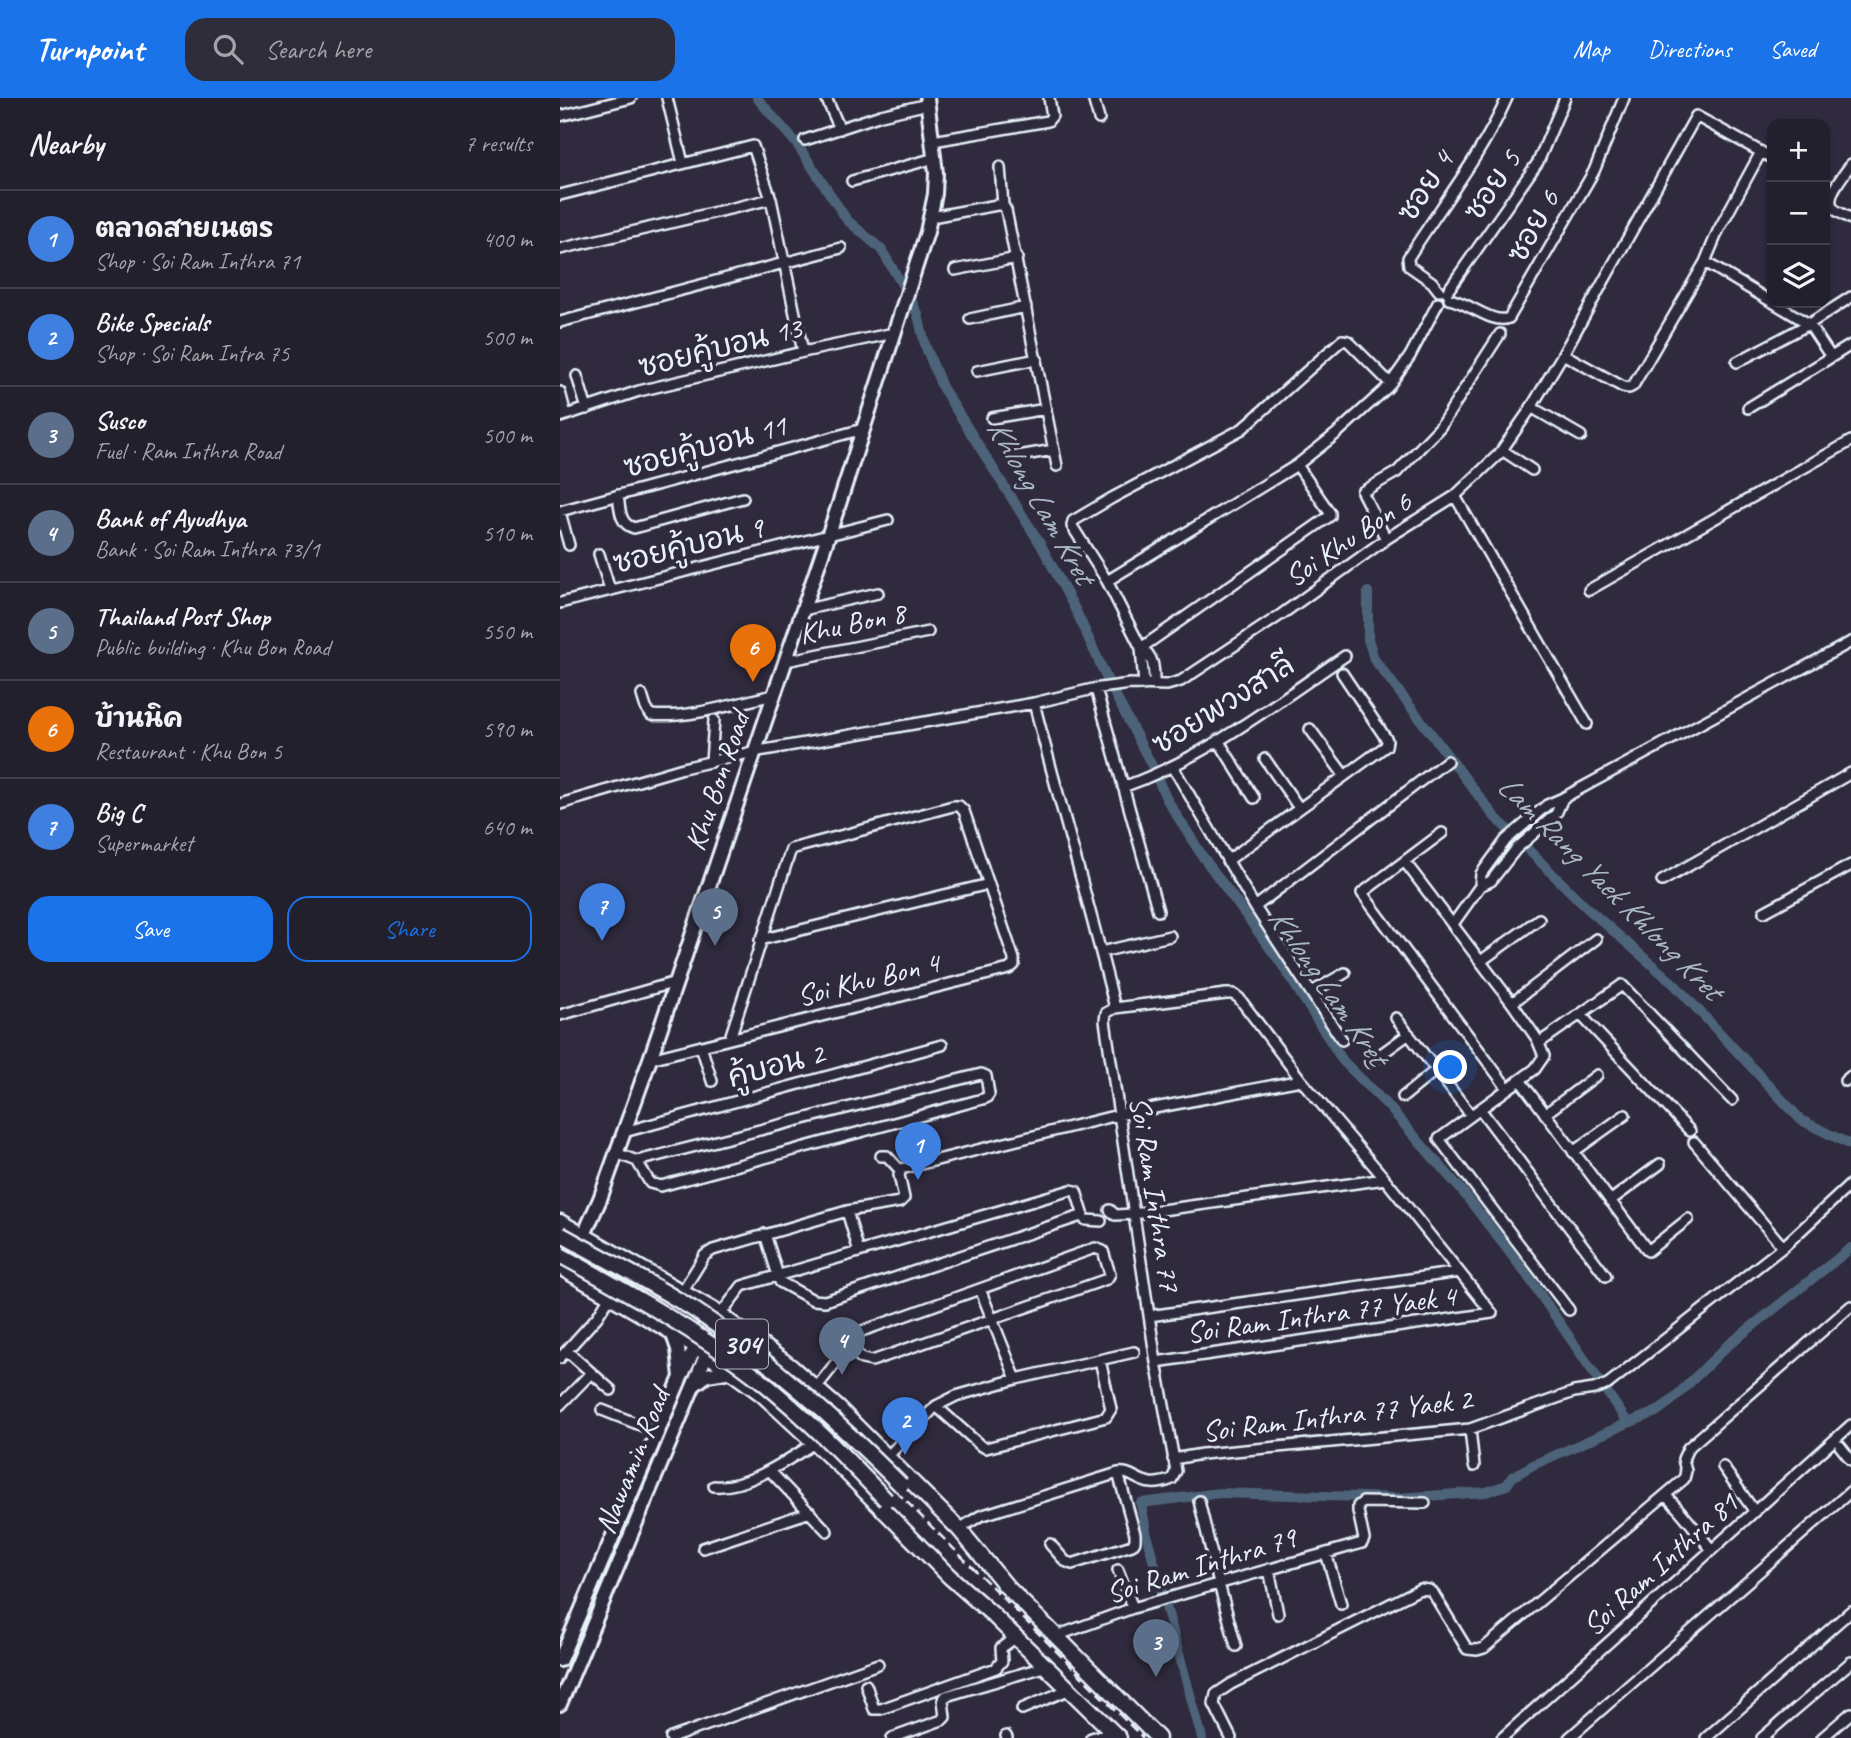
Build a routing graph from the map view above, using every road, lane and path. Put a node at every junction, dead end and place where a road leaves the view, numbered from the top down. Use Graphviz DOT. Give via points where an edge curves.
graph roads {
  1 [pos="631,98"];
  2 [pos="667,98"];
  3 [pos="826,98"];
  4 [pos="1049,98"];
  5 [pos="1093,98"];
  6 [pos="1507,98"];
  7 [pos="1565,98"];
  8 [pos="1624,98"];
  9 [pos="927,101"];
  10 [pos="560,116"];
  11 [pos="1099,119"];
  12 [pos="840,129"];
  13 [pos="805,141"];
  14 [pos="933,141"];
  15 [pos="1761,152"];
  16 [pos="1767,155"];
  17 [pos="936,158"];
  18 [pos="683,163"];
  19 [pos="1851,164"];
  20 [pos="1000,167"];
  21 [pos="852,181"];
  22 [pos="560,195"];
  23 [pos="1830,195"];
  24 [pos="771,199"];
  25 [pos="1830,202"];
  26 [pos="1003,205"];
  27 [pos="931,217"];
  28 [pos="1851,219"];
  29 [pos="841,248"];
  30 [pos="560,249"];
  31 [pos="1017,258"];
  32 [pos="1705,262"];
  33 [pos="784,265"];
  34 [pos="955,270"];
  35 [pos="1445,294"];
  36 [pos="1851,297"];
  37 [pos="1767,298"];
  38 [pos="1026,307"];
  39 [pos="1783,308"];
  40 [pos="970,319"];
  41 [pos="560,322"];
  42 [pos="1809,324"];
  43 [pos="894,333"];
  44 [pos="1500,334"];
  45 [pos="1851,345"];
  46 [pos="803,352"];
  47 [pos="1563,354"];
  48 [pos="1831,357"];
  49 [pos="1037,359"];
  50 [pos="1737,362"];
  51 [pos="977,371"];
  52 [pos="577,376"];
  53 [pos="1390,383"];
  54 [pos="560,392"];
  55 [pos="1531,407"];
  56 [pos="1748,408"];
  57 [pos="587,409"];
  58 [pos="1046,409"];
  59 [pos="563,416"];
  60 [pos="992,418"];
  61 [pos="863,429"];
  62 [pos="1581,436"];
  63 [pos="1851,441"];
  64 [pos="1054,450"];
  65 [pos="1502,450"];
  66 [pos="1012,457"];
  67 [pos="1297,465"];
  68 [pos="1057,466"];
  69 [pos="1532,470"];
  70 [pos="618,495"];
  71 [pos="1455,496"];
  72 [pos="743,498"];
  73 [pos="560,511"];
  74 [pos="888,520"];
  75 [pos="829,534"];
  76 [pos="1386,539"];
  77 [pos="569,545"];
  78 [pos="599,554"];
  79 [pos="1107,581"];
  80 [pos="610,590"];
  81 [pos="1589,590"];
  82 [pos="878,593"];
  83 [pos="560,603"];
  84 [pos="803,610"];
  85 [pos="928,632"];
  86 [pos="1851,642"];
  87 [pos="1141,648"];
  88 [pos="1345,656"];
  89 [pos="786,662"];
  90 [pos="1342,673"];
  91 [pos="1149,685"];
  92 [pos="1101,688"];
  93 [pos="642,695"];
  94 [pos="774,695"];
  95 [pos="1034,704"];
  96 [pos="714,720"];
  97 [pos="1587,724"];
  98 [pos="1310,729"];
  99 [pos="1218,740"];
  100 [pos="753,752"];
  101 [pos="1265,760"];
  102 [pos="1447,761"];
  103 [pos="711,762"];
  104 [pos="1171,768"];
  105 [pos="1851,773"];
  106 [pos="1344,775"];
  107 [pos="1123,787"];
  108 [pos="1254,798"];
  109 [pos="1563,798"];
  110 [pos="560,804"];
  111 [pos="1299,808"];
  112 [pos="1442,833"];
  113 [pos="1227,861"];
  114 [pos="1405,862"];
  115 [pos="1851,865"];
  116 [pos="1662,881"];
  117 [pos="989,884"];
  118 [pos="1480,886"];
  119 [pos="1255,907"];
  120 [pos="1158,911"];
  121 [pos="1764,912"];
  122 [pos="1539,919"];
  123 [pos="1454,923"];
  124 [pos="1170,936"];
  125 [pos="1596,939"];
  126 [pos="760,940"];
  127 [pos="1101,952"];
  128 [pos="1482,961"];
  129 [pos="1345,973"];
  130 [pos="676,982"];
  131 [pos="1312,992"];
  132 [pos="1512,1003"];
  133 [pos="1115,1009"];
  134 [pos="1580,1014"];
  135 [pos="560,1015"];
  136 [pos="1396,1018"];
  137 [pos="1409,1034"];
  138 [pos="730,1038"];
  139 [pos="1342,1040"];
  140 [pos="1539,1043"];
  141 [pos="942,1045"];
  142 [pos="701,1046"];
  143 [pos="650,1059"];
  144 [pos="1370,1062"];
  145 [pos="1436,1070"];
  146 [pos="1597,1075"];
  147 [pos="1301,1080"];
  148 [pos="1520,1080"];
  149 [pos="712,1081"];
  150 [pos="1508,1089"];
  151 [pos="1403,1097"];
  152 [pos="1732,1100"];
  153 [pos="1480,1109"];
  154 [pos="1545,1114"];
  155 [pos="1118,1115"];
  156 [pos="1471,1115"];
  157 [pos="1625,1115"];
  158 [pos="1690,1131"];
  159 [pos="624,1132"];
  160 [pos="1694,1142"];
  161 [pos="1573,1152"];
  162 [pos="616,1153"];
  163 [pos="881,1156"];
  164 [pos="637,1161"];
  165 [pos="1660,1164"];
  166 [pos="900,1170"];
  167 [pos="1385,1179"];
  168 [pos="1851,1184"];
  169 [pos="1610,1201"];
  170 [pos="1110,1210"];
  171 [pos="847,1211"];
  172 [pos="1133,1214"];
  173 [pos="1081,1216"];
  174 [pos="1688,1219"];
  175 [pos="1101,1221"];
  176 [pos="560,1222"];
  177 [pos="560,1234"];
  178 [pos="765,1234"];
  179 [pos="585,1235"];
  180 [pos="1783,1247"];
  181 [pos="578,1250"];
  182 [pos="859,1252"];
  183 [pos="560,1255"];
  184 [pos="564,1269"];
  185 [pos="1460,1272"];
  186 [pos="777,1276"];
  187 [pos="1606,1276"];
  188 [pos="679,1289"];
  189 [pos="980,1289"];
  190 [pos="611,1295"];
  191 [pos="1851,1306"];
  192 [pos="633,1309"];
  193 [pos="1569,1310"];
  194 [pos="718,1314"];
  195 [pos="1149,1316"];
  196 [pos="990,1320"];
  197 [pos="653,1321"];
  198 [pos="672,1332"];
  199 [pos="849,1346"];
  200 [pos="769,1349"];
  201 [pos="701,1350"];
  202 [pos="1134,1352"];
  203 [pos="564,1354"];
  204 [pos="1100,1360"];
  205 [pos="1156,1362"];
  206 [pos="735,1372"];
  207 [pos="591,1373"];
  208 [pos="681,1377"];
  209 [pos="1016,1379"];
  210 [pos="691,1387"];
  211 [pos="816,1388"];
  212 [pos="611,1391"];
  213 [pos="560,1405"];
  214 [pos="936,1406"];
  215 [pos="602,1410"];
  216 [pos="1851,1426"];
  217 [pos="1470,1429"];
  218 [pos="658,1432"];
  219 [pos="816,1442"];
  220 [pos="1840,1446"];
  221 [pos="887,1457"];
  222 [pos="1173,1460"];
  223 [pos="1851,1460"];
  224 [pos="1474,1466"];
  225 [pos="1723,1467"];
  226 [pos="770,1471"];
  227 [pos="1118,1473"];
  228 [pos="714,1486"];
  229 [pos="1851,1491"];
  230 [pos="1665,1495"];
  231 [pos="1199,1501"];
  232 [pos="1425,1503"];
  233 [pos="810,1512"];
  234 [pos="1755,1512"];
  235 [pos="959,1529"];
  236 [pos="827,1531"];
  237 [pos="1050,1544"];
  238 [pos="703,1548"];
  239 [pos="1712,1549"];
  240 [pos="1326,1553"];
  241 [pos="1269,1569"];
  242 [pos="1118,1570"];
  243 [pos="1219,1584"];
  244 [pos="1008,1588"];
  245 [pos="1341,1604"];
  246 [pos="1133,1608"];
  247 [pos="1851,1611"];
  248 [pos="992,1614"];
  249 [pos="1278,1614"];
  250 [pos="1056,1636"];
  251 [pos="1016,1637"];
  252 [pos="1236,1646"];
  253 [pos="560,1660"];
  254 [pos="1851,1662"];
  255 [pos="878,1664"];
  256 [pos="1047,1666"];
  257 [pos="866,1685"];
  258 [pos="1070,1689"];
  259 [pos="560,1704"];
  260 [pos="1022,1709"];
  261 [pos="1851,1713"];
  262 [pos="1116,1735"];
  263 [pos="671,1738"];
  264 [pos="891,1738"];
  265 [pos="1091,1738"];
  266 [pos="1158,1738"];
  267 [pos="1231,1738"];
  268 [pos="1502,1738"];
  269 [pos="1569,1738"];
  270 [pos="1706,1738"];
  271 [pos="1762,1738"];
  272 [pos="1822,1738"];
  1 -- 10 [label="street"];
  2 -- 18 [label="street"];
  3 -- 12 [label="street"];
  4 -- 14 [label="street" via="1052,116 1048,121"];
  5 -- 11 [label="street"];
  6 -- 35 [label="street, ซอย 4" via="1408,258 1409,267"];
  7 -- 35 [label="street, ซอย 5" via="1538,162"];
  8 -- 35 [label="street, ซอย 6" via="1594,171 1509,318 1493,318"];
  9 -- 12 [label="street"];
  9 -- 14 [label="main road, Khu Bon Road"];
  12 -- 13 [label="street"];
  14 -- 17 [label="main road, Khu Bon Road"];
  15 -- 16 [label="street, Soi Khu Bon 6"];
  15 -- 32 [label="street"];
  15 -- 47 [label="street, Soi Khu Bon 6" via="1699,116 1694,118"];
  17 -- 21 [label="street"];
  17 -- 27 [label="main road, Khu Bon Road"];
  18 -- 22 [label="street"];
  18 -- 24 [label="street" via="752,146"];
  19 -- 23 [label="street"];
  20 -- 26 [label="street"];
  24 -- 30 [label="street"];
  24 -- 33 [label="street"];
  25 -- 28 [label="street"];
  26 -- 27 [label="street"];
  26 -- 31 [label="street"];
  27 -- 43 [label="main road, Khu Bon Road"];
  29 -- 33 [label="street"];
  31 -- 34 [label="street"];
  31 -- 38 [label="street"];
  32 -- 37 [label="street"];
  32 -- 47 [label="street" via="1633,386 1623,387"];
  33 -- 41 [label="street"];
  33 -- 46 [label="street"];
  35 -- 53 [label="street" via="1436,299 1410,356"];
  36 -- 42 [label="street"];
  38 -- 40 [label="street"];
  38 -- 49 [label="street"];
  39 -- 42 [label="street"];
  42 -- 48 [label="street"];
  42 -- 50 [label="street"];
  43 -- 46 [label="street, ซอยคู้บอน 13"];
  43 -- 61 [label="main road, Khu Bon Road"];
  44 -- 76 [label="street" via="1440,427 1397,471 1362,492"];
  45 -- 48 [label="street"];
  46 -- 57 [label="street, ซอยคู้บอน 13" via="639,391"];
  47 -- 55 [label="street, Soi Khu Bon 6"];
  48 -- 56 [label="street"];
  49 -- 51 [label="street"];
  49 -- 58 [label="street"];
  52 -- 57 [label="street"];
  53 -- 67 [label="street" via="1364,411"];
  53 -- 79 [label="street" via="1342,340 1242,429 1073,521"];
  54 -- 59 [label="street"];
  55 -- 62 [label="street"];
  55 -- 65 [label="street, Soi Khu Bon 6"];
  57 -- 59 [label="street, ซอยคู้บอน 13"];
  58 -- 60 [label="street"];
  58 -- 64 [label="street"];
  61 -- 70 [label="street, ซอยคู้บอน 11"];
  61 -- 75 [label="main road, Khu Bon Road"];
  63 -- 81 [label="street"];
  64 -- 66 [label="street"];
  64 -- 68 [label="street"];
  65 -- 69 [label="street"];
  65 -- 71 [label="street, Soi Khu Bon 6"];
  67 -- 79 [label="street"];
  67 -- 87 [label="street" via="1330,516"];
  70 -- 72 [label="street" via="623,522 634,528"];
  70 -- 73 [label="street, ซอยคู้บอน 11"];
  71 -- 76 [label="street, Soi Khu Bon 6"];
  71 -- 97 [label="street"];
  73 -- 77 [label="street"];
  74 -- 75 [label="street, ซอยคู้บอน 9"];
  75 -- 80 [label="street, ซอยคู้บอน 9"];
  75 -- 84 [label="main road, Khu Bon Road"];
  76 -- 91 [label="street, Soi Khu Bon 6" via="1181,681"];
  78 -- 80 [label="street"];
  79 -- 87 [label="street"];
  80 -- 83 [label="street, ซอยคู้บอน 9"];
  82 -- 84 [label="street"];
  84 -- 89 [label="main road, Khu Bon Road"];
  85 -- 89 [label="street, Khu Bon 8"];
  86 -- 109 [label="street"];
  87 -- 91 [label="street"];
  88 -- 99 [label="street, ซอยพวงสาลี"];
  89 -- 94 [label="main road, Khu Bon Road"];
  90 -- 106 [label="street" via="1387,744"];
  91 -- 92 [label="street, Soi Khu Bon 6"];
  92 -- 95 [label="street, Soi Khu Bon 6"];
  92 -- 107 [label="street"];
  93 -- 94 [label="street" via="651,715 675,716"];
  94 -- 100 [label="main road, Khu Bon Road"];
  95 -- 100 [label="street, Soi Khu Bon 6"];
  95 -- 127 [label="street, Soi Ram Inthra 77"];
  96 -- 103 [label="street"];
  98 -- 106 [label="street"];
  99 -- 104 [label="street, ซอยพวงสาลี"];
  99 -- 108 [label="street"];
  100 -- 103 [label="street, Soi Khu Bon 6"];
  100 -- 130 [label="main road, Khu Bon Road"];
  101 -- 111 [label="street"];
  102 -- 119 [label="street"];
  103 -- 110 [label="street, Soi Khu Bon 6"];
  104 -- 107 [label="street, ซอยพวงสาลี"];
  104 -- 113 [label="street"];
  105 -- 116 [label="street"];
  106 -- 111 [label="street"];
  107 -- 120 [label="street"];
  109 -- 118 [label="street" via="1556,814 1516,849 1491,881"];
  109 -- 118 [label="street" via="1547,804 1506,840 1481,874"];
  111 -- 113 [label="street"];
  112 -- 114 [label="street"];
  113 -- 119 [label="street"];
  114 -- 123 [label="street"];
  114 -- 150 [label="street" via="1362,893"];
  115 -- 121 [label="street"];
  117 -- 126 [label="street"];
  117 -- 126 [label="street, Soi Khu Bon 4" via="964,811 953,806 791,849"];
  117 -- 138 [label="street, Soi Khu Bon 4" via="1014,959 1009,969"];
  118 -- 123 [label="street"];
  119 -- 131 [label="street"];
  122 -- 128 [label="street"];
  123 -- 128 [label="street"];
  124 -- 127 [label="street"];
  125 -- 132 [label="street"];
  126 -- 138 [label="street"];
  127 -- 133 [label="street, Soi Ram Inthra 77"];
  128 -- 132 [label="street"];
  129 -- 131 [label="street"];
  130 -- 135 [label="street"];
  130 -- 143 [label="main road, Khu Bon Road"];
  131 -- 139 [label="street"];
  132 -- 140 [label="street"];
  133 -- 147 [label="street" via="1233,994"];
  133 -- 155 [label="street, Soi Ram Inthra 77" via="1106,1013 1105,1021"];
  134 -- 140 [label="street"];
  134 -- 152 [label="street" via="1622,985"];
  134 -- 158 [label="street"];
  136 -- 137 [label="street"];
  137 -- 144 [label="street"];
  137 -- 145 [label="street"];
  138 -- 142 [label="street, Soi Khu Bon 4"];
  140 -- 148 [label="street" via="1544,1056"];
  141 -- 159 [label="street, คู้บอน 2"];
  142 -- 143 [label="street, Soi Khu Bon 4"];
  142 -- 149 [label="street"];
  143 -- 159 [label="main road, Khu Bon Road"];
  145 -- 151 [label="street"];
  145 -- 156 [label="street"];
  146 -- 154 [label="street"];
  147 -- 155 [label="street"];
  147 -- 167 [label="street"];
  148 -- 150 [label="street"];
  148 -- 154 [label="street"];
  150 -- 153 [label="street"];
  153 -- 156 [label="street"];
  153 -- 187 [label="street"];
  154 -- 161 [label="street"];
  155 -- 166 [label="street"];
  155 -- 172 [label="street, Soi Ram Inthra 77"];
  156 -- 193 [label="street" via="1439,1139"];
  157 -- 161 [label="street"];
  159 -- 162 [label="main road, Khu Bon Road"];
  160 -- 180 [label="street"];
  161 -- 169 [label="street"];
  162 -- 164 [label="street"];
  162 -- 179 [label="main road, Khu Bon Road"];
  163 -- 166 [label="street" via="887,1156"];
  164 -- 164 [label="street" via="981,1074 986,1076 986,1098 661,1186 650,1183"];
  165 -- 169 [label="street"];
  166 -- 171 [label="street" via="904,1198 900,1202"];
  167 -- 172 [label="street"];
  167 -- 185 [label="street"];
  168 -- 180 [label="street, Soi Ram Inthra 77 Yaek 2"];
  169 -- 174 [label="street" via="1648,1251"];
  170 -- 172 [label="street"];
  171 -- 178 [label="street"];
  171 -- 182 [label="street"];
  172 -- 195 [label="street, Soi Ram Inthra 77"];
  173 -- 175 [label="street"];
  173 -- 182 [label="street" via="1074,1189"];
  173 -- 186 [label="street" via="825,1301 813,1300"];
  176 -- 179 [label="main road, 304"];
  177 -- 244 [label="main road, 304, bridge" via="658,1288 732,1337 812,1399"];
  178 -- 186 [label="street"];
  178 -- 188 [label="street" via="708,1252"];
  179 -- 181 [label="main road, Khu Bon Road"];
  179 -- 188 [label="main road, 304"];
  180 -- 217 [label="street, Soi Ram Inthra 77 Yaek 2" via="1608,1384"];
  181 -- 184 [label="main road, Khu Bon Road"];
  181 -- 192 [label="main road" via="580,1257 622,1284"];
  182 -- 186 [label="street"];
  183 -- 248 [label="main road, 304, bridge" via="658,1310 750,1373 812,1426"];
  184 -- 190 [label="main road, 304"];
  185 -- 195 [label="street"];
  185 -- 205 [label="street, Soi Ram Inthra 77 Yaek 4" via="1492,1313"];
  186 -- 194 [label="street" via="738,1288"];
  188 -- 194 [label="main road, 304"];
  188 -- 197 [label="main road" via="677,1312 671,1318"];
  189 -- 196 [label="street"];
  189 -- 196 [label="street" via="1095,1248 1103,1251 1110,1274 1107,1279"];
  189 -- 199 [label="street" via="848,1336"];
  190 -- 192 [label="main road, 304"];
  190 -- 203 [label="street"];
  191 -- 230 [label="street" via="1688,1448 1683,1459 1686,1475"];
  192 -- 197 [label="main road, 304"];
  194 -- 200 [label="main road, 304"];
  194 -- 201 [label="main road, Nawamin Road"];
  195 -- 205 [label="street, Soi Ram Inthra 77"];
  196 -- 199 [label="street" via="872,1361 862,1359"];
  196 -- 209 [label="street"];
  197 -- 198 [label="main road, 304"];
  198 -- 201 [label="main road, 304"];
  198 -- 208 [label="main road"];
  199 -- 211 [label="street"];
  200 -- 206 [label="main road" via="747,1352"];
  200 -- 211 [label="main road, 304"];
  201 -- 206 [label="main road, 304"];
  201 -- 208 [label="main road, Nawamin Road"];
  201 -- 210 [label="main road, Nawamin Road"];
  202 -- 204 [label="street"];
  203 -- 207 [label="street"];
  204 -- 209 [label="street"];
  204 -- 214 [label="street" via="1111,1409 1106,1418 986,1448"];
  205 -- 222 [label="street, Soi Ram Inthra 77"];
  206 -- 210 [label="main road" via="707,1375"];
  206 -- 219 [label="main road, 304"];
  207 -- 212 [label="street"];
  207 -- 213 [label="street"];
  208 -- 218 [label="main road, Nawamin Road"];
  209 -- 214 [label="street"];
  210 -- 259 [label="main road, Nawamin Road"];
  211 -- 221 [label="main road, 304"];
  214 -- 221 [label="street"];
  215 -- 218 [label="street"];
  216 -- 234 [label="street, Soi Ram Inthra 81"];
  217 -- 222 [label="street, Soi Ram Inthra 77 Yaek 2"];
  217 -- 224 [label="street"];
  218 -- 253 [label="main road, Nawamin Road"];
  219 -- 226 [label="street"];
  219 -- 248 [label="main road, 304"];
  220 -- 223 [label="street"];
  221 -- 235 [label="main road, 304"];
  222 -- 227 [label="street" via="1174,1476 1165,1482 1140,1482"];
  225 -- 234 [label="street"];
  226 -- 228 [label="street" via="727,1487"];
  226 -- 233 [label="street"];
  227 -- 235 [label="street" via="979,1516"];
  227 -- 237 [label="street" via="1135,1534 1132,1545 1073,1564 1065,1562"];
  229 -- 269 [label="street"];
  230 -- 239 [label="street"];
  230 -- 267 [label="street" via="1484,1648 1467,1648 1433,1593 1420,1589 1231,1684 1214,1702"];
  231 -- 243 [label="street"];
  232 -- 240 [label="street, Soi Ram Inthra 79" via="1363,1502 1358,1506 1362,1543"];
  233 -- 236 [label="street"];
  233 -- 238 [label="street"];
  234 -- 239 [label="street, Soi Ram Inthra 81"];
  235 -- 244 [label="main road, 304"];
  239 -- 268 [label="street, Soi Ram Inthra 81"];
  240 -- 241 [label="street, Soi Ram Inthra 79"];
  240 -- 245 [label="street"];
  241 -- 243 [label="street, Soi Ram Inthra 79"];
  241 -- 249 [label="street"];
  242 -- 246 [label="street"];
  243 -- 246 [label="street, Soi Ram Inthra 79"];
  243 -- 252 [label="street"];
  244 -- 250 [label="main road, 304"];
  246 -- 250 [label="street, Soi Ram Inthra 79"];
  247 -- 270 [label="street"];
  248 -- 251 [label="main road, 304"];
  250 -- 266 [label="main road, 304"];
  251 -- 256 [label="main road, 304"];
  251 -- 257 [label="street" via="1001,1648 1002,1661 996,1668 881,1709 874,1709"];
  254 -- 271 [label="street"];
  255 -- 263 [label="street"];
  256 -- 258 [label="main road, 304"];
  256 -- 264 [label="street" via="946,1696 943,1720"];
  258 -- 260 [label="street"];
  258 -- 262 [label="main road, 304"];
  261 -- 272 [label="street"];
  262 -- 265 [label="street"];
}
